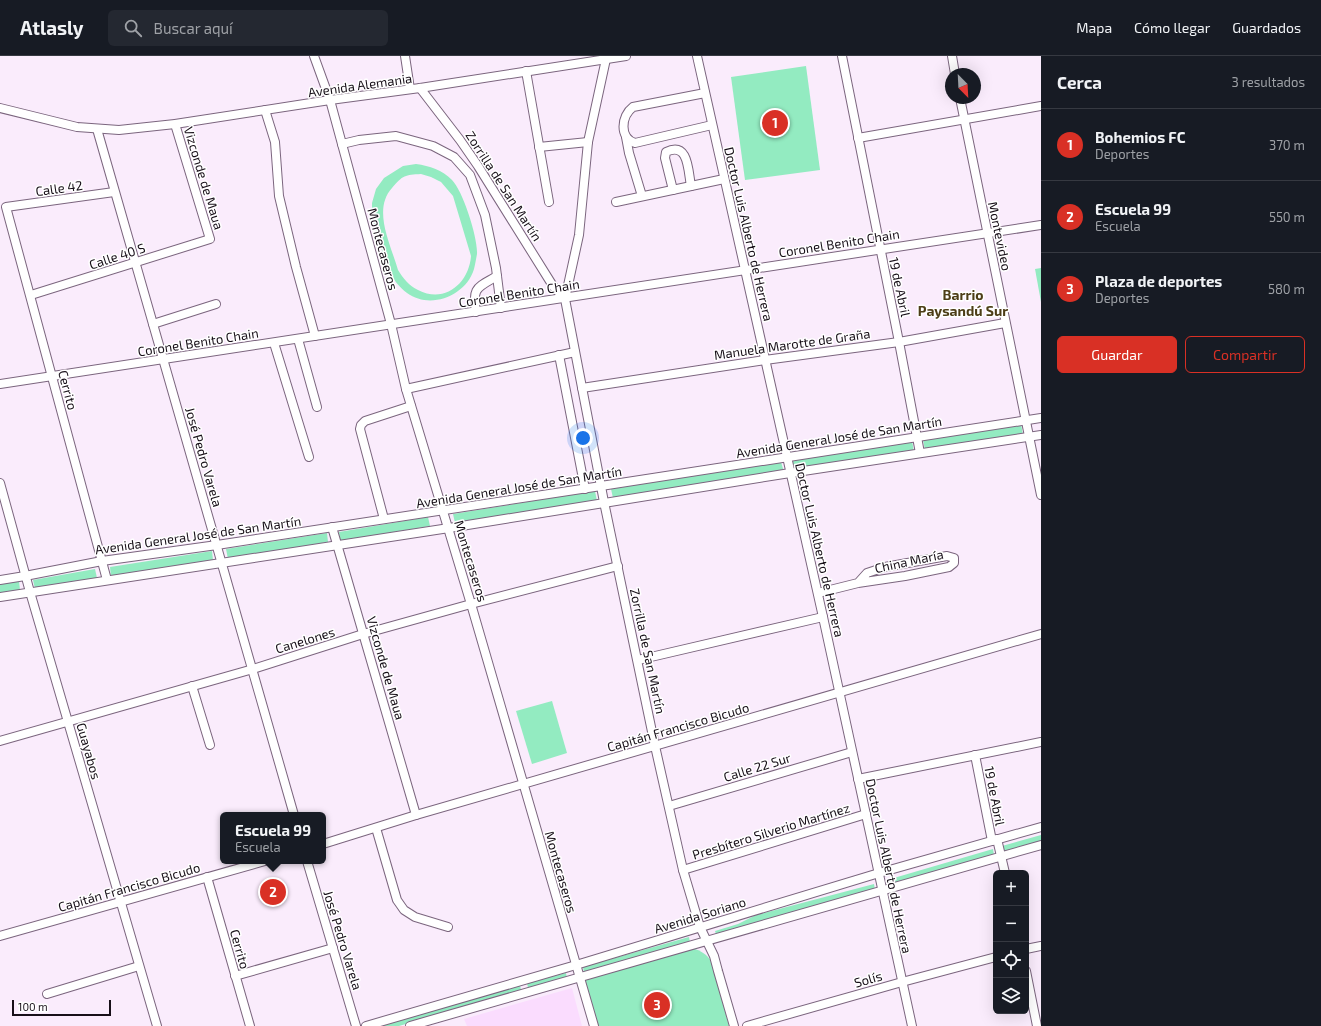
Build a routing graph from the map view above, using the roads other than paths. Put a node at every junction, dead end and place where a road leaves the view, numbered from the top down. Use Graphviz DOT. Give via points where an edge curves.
graph roads {
  1 [pos="314,56"];
  2 [pos="405,56"];
  3 [pos="626,56"];
  4 [pos="697,56"];
  5 [pos="842,56"];
  6 [pos="952,56"];
  7 [pos="606,59"];
  8 [pos="954,68"];
  9 [pos="526,71"];
  10 [pos="420,88"];
  11 [pos="410,89"];
  12 [pos="705,93"];
  13 [pos="330,100"];
  14 [pos="961,104"];
  15 [pos="1041,106"];
  16 [pos="0,108"];
  17 [pos="265,110"];
  18 [pos="964,120"];
  19 [pos="175,124"];
  20 [pos="712,125"];
  21 [pos="97,129"];
  22 [pos="626,137"];
  23 [pos="858,138"];
  24 [pos="588,142"];
  25 [pos="342,144"];
  26 [pos="539,147"];
  27 [pos="724,179"];
  28 [pos="691,186"];
  29 [pos="673,190"];
  30 [pos="114,192"];
  31 [pos="642,196"];
  32 [pos="549,202"];
  33 [pos="616,202"];
  34 [pos="6,207"];
  35 [pos="1041,225"];
  36 [pos="987,234"];
  37 [pos="210,239"];
  38 [pos="880,249"];
  39 [pos="135,263"];
  40 [pos="745,270"];
  41 [pos="497,276"];
  42 [pos="31,295"];
  43 [pos="565,298"];
  44 [pos="216,304"];
  45 [pos="501,308"];
  46 [pos="476,312"];
  47 [pos="1006,323"];
  48 [pos="153,324"];
  49 [pos="390,324"];
  50 [pos="315,336"];
  51 [pos="298,339"];
  52 [pos="899,342"];
  53 [pos="274,343"];
  54 [pos="575,352"];
  55 [pos="559,355"];
  56 [pos="164,360"];
  57 [pos="765,360"];
  58 [pos="52,377"];
  59 [pos="0,384"];
  60 [pos="582,388"];
  61 [pos="406,389"];
  62 [pos="411,406"];
  63 [pos="317,407"];
  64 [pos="1041,418"];
  65 [pos="1026,420"];
  66 [pos="1041,435"];
  67 [pos="917,437"];
  68 [pos="1029,437"];
  69 [pos="920,453"];
  70 [pos="309,457"];
  71 [pos="787,458"];
  72 [pos="790,473"];
  73 [pos="0,483"];
  74 [pos="601,486"];
  75 [pos="585,489"];
  76 [pos="1041,495"];
  77 [pos="604,502"];
  78 [pos="443,510"];
  79 [pos="384,519"];
  80 [pos="332,527"];
  81 [pos="449,528"];
  82 [pos="217,545"];
  83 [pos="337,545"];
  84 [pos="102,561"];
  85 [pos="222,563"];
  86 [pos="618,566"];
  87 [pos="25,576"];
  88 [pos="0,580"];
  89 [pos="107,580"];
  90 [pos="858,583"];
  91 [pos="30,592"];
  92 [pos="818,593"];
  93 [pos="0,597"];
  94 [pos="472,604"];
  95 [pos="823,618"];
  96 [pos="363,634"];
  97 [pos="1041,634"];
  98 [pos="638,660"];
  99 [pos="253,669"];
  100 [pos="192,686"];
  101 [pos="839,693"];
  102 [pos="68,721"];
  103 [pos="0,741"];
  104 [pos="1041,742"];
  105 [pos="210,744"];
  106 [pos="656,746"];
  107 [pos="852,752"];
  108 [pos="975,755"];
  109 [pos="858,779"];
  110 [pos="523,785"];
  111 [pos="669,806"];
  112 [pos="293,812"];
  113 [pos="866,814"];
  114 [pos="416,815"];
  115 [pos="1041,827"];
  116 [pos="376,828"];
  117 [pos="994,840"];
  118 [pos="326,843"];
  119 [pos="1041,845"];
  120 [pos="1001,856"];
  121 [pos="254,864"];
  122 [pos="308,864"];
  123 [pos="683,870"];
  124 [pos="1004,870"];
  125 [pos="879,874"];
  126 [pos="207,877"];
  127 [pos="882,891"];
  128 [pos="121,901"];
  129 [pos="448,926"];
  130 [pos="700,927"];
  131 [pos="0,936"];
  132 [pos="706,941"];
  133 [pos="1041,946"];
  134 [pos="333,948"];
  135 [pos="1029,948"];
  136 [pos="993,958"];
  137 [pos="576,965"];
  138 [pos="139,966"];
  139 [pos="235,976"];
  140 [pos="579,978"];
  141 [pos="1027,978"];
  142 [pos="525,979"];
  143 [pos="902,982"];
  144 [pos="529,992"];
  145 [pos="47,994"];
  146 [pos="156,1026"];
  147 [pos="250,1026"];
  148 [pos="356,1026"];
  149 [pos="366,1026"];
  150 [pos="410,1026"];
  151 [pos="594,1026"];
  152 [pos="734,1026"];
  153 [pos="747,1026"];
  154 [pos="912,1026"];
  155 [pos="1037,1026"];
  1 -- 13 [label="street, Montecaseros"];
  2 -- 11 [label="street"];
  3 -- 7 [label="street, Avenida Alemania"];
  4 -- 12 [label="street, Doctor Luis Alberto de Herrera"];
  5 -- 23 [label="street, 19 de Abril"];
  6 -- 8 [label="street"];
  7 -- 9 [label="street, Avenida Alemania"];
  7 -- 24 [label="street, Zorrilla de San Martín"];
  9 -- 10 [label="street, Avenida Alemania"];
  9 -- 26 [label="street"];
  10 -- 11 [label="street, Avenida Alemania"];
  10 -- 43 [label="street, Zorrilla de San Martín" via="465,146 553,286"];
  11 -- 13 [label="street, Avenida Alemania"];
  12 -- 20 [label="street, Doctor Luis Alberto de Herrera"];
  12 -- 22 [label="street" via="633,107 623,120"];
  13 -- 17 [label="street, Avenida Alemania"];
  13 -- 25 [label="street, Montecaseros"];
  14 -- 18 [label="street, Montevideo"];
  15 -- 18 [label="street"];
  16 -- 21 [label="street, Avenida Alemania" via="77,127"];
  17 -- 19 [label="street, Avenida Alemania"];
  17 -- 50 [label="street" via="274,142 279,196"];
  18 -- 23 [label="street"];
  18 -- 36 [label="street, Montevideo"];
  19 -- 21 [label="street, Avenida Alemania" via="120,130"];
  19 -- 37 [label="street, Vizconde de Maua"];
  20 -- 22 [label="street" via="635,143"];
  20 -- 27 [label="street, Doctor Luis Alberto de Herrera"];
  21 -- 30 [label="street, José Pedro Varela"];
  22 -- 31 [label="street"];
  23 -- 38 [label="street, 19 de Abril"];
  24 -- 26 [label="street"];
  24 -- 43 [label="street, Zorrilla de San Martín" via="579,235"];
  25 -- 41 [label="street" via="396,136 433,146 454,157 470,175 485,215"];
  25 -- 49 [label="street, Montecaseros"];
  26 -- 32 [label="street"];
  27 -- 28 [label="street"];
  27 -- 40 [label="street, Doctor Luis Alberto de Herrera"];
  28 -- 29 [label="street"];
  28 -- 29 [label="street" via="685,155 674,149 666,152 665,158"];
  29 -- 31 [label="street"];
  30 -- 34 [label="street, Calle 42"];
  30 -- 39 [label="street, José Pedro Varela"];
  31 -- 33 [label="street"];
  34 -- 42 [label="street, Cerrito"];
  35 -- 36 [label="street, Coronel Benito Chain"];
  36 -- 38 [label="street, Coronel Benito Chain"];
  36 -- 47 [label="street, Montevideo"];
  37 -- 39 [label="street, Calle 40 S"];
  38 -- 40 [label="street, Coronel Benito Chain"];
  38 -- 52 [label="street, 19 de Abril"];
  39 -- 42 [label="street, Calle 40 S"];
  39 -- 48 [label="street, José Pedro Varela"];
  40 -- 43 [label="street, Coronel Benito Chain"];
  40 -- 57 [label="street, Doctor Luis Alberto de Herrera"];
  41 -- 45 [label="street"];
  41 -- 46 [label="street" via="475,291"];
  42 -- 58 [label="street, Cerrito"];
  43 -- 45 [label="street, Coronel Benito Chain"];
  43 -- 54 [label="street, Zorrilla de San Martín"];
  44 -- 48 [label="street"];
  45 -- 46 [label="street, Coronel Benito Chain"];
  46 -- 49 [label="street, Coronel Benito Chain"];
  47 -- 52 [label="street, Manuela Marotte de Graña"];
  47 -- 65 [label="street, Montevideo"];
  48 -- 56 [label="street, José Pedro Varela"];
  49 -- 50 [label="street, Coronel Benito Chain"];
  49 -- 61 [label="street, Montecaseros"];
  50 -- 51 [label="street, Coronel Benito Chain"];
  51 -- 53 [label="street, Coronel Benito Chain"];
  51 -- 63 [label="street"];
  52 -- 57 [label="street, Manuela Marotte de Graña"];
  52 -- 67 [label="street, 19 de Abril"];
  53 -- 56 [label="street, Coronel Benito Chain"];
  53 -- 70 [label="street"];
  54 -- 55 [label="street"];
  54 -- 60 [label="street, Zorrilla de San Martín"];
  55 -- 61 [label="street"];
  55 -- 75 [label="street"];
  56 -- 58 [label="street, Coronel Benito Chain"];
  56 -- 82 [label="street, José Pedro Varela"];
  57 -- 60 [label="street, Manuela Marotte de Graña"];
  57 -- 71 [label="street, Doctor Luis Alberto de Herrera"];
  58 -- 59 [label="street, Coronel Benito Chain"];
  58 -- 84 [label="street, Cerrito"];
  60 -- 74 [label="street, Zorrilla de San Martín"];
  61 -- 62 [label="street, Montecaseros"];
  62 -- 78 [label="street, Montecaseros"];
  62 -- 79 [label="street" via="365,421 360,429"];
  64 -- 65 [label="street, Avenida General José de San Martín"];
  65 -- 67 [label="street, Avenida General José de San Martín"];
  65 -- 68 [label="street, Montevideo"];
  66 -- 68 [label="street"];
  67 -- 69 [label="street, 19 de Abril"];
  67 -- 71 [label="street, Avenida General José de San Martín"];
  68 -- 69 [label="street"];
  68 -- 76 [label="street, Montevideo"];
  69 -- 72 [label="street"];
  71 -- 72 [label="street, Doctor Luis Alberto de Herrera"];
  71 -- 74 [label="street, Avenida General José de San Martín"];
  72 -- 77 [label="street"];
  72 -- 92 [label="street, Doctor Luis Alberto de Herrera"];
  73 -- 87 [label="street, Guayabos"];
  74 -- 75 [label="street, Avenida General José de San Martín"];
  74 -- 77 [label="street, Zorrilla de San Martín"];
  75 -- 78 [label="street, Avenida General José de San Martín"];
  77 -- 81 [label="street"];
  77 -- 86 [label="street, Zorrilla de San Martín"];
  78 -- 79 [label="street, Avenida General José de San Martín"];
  78 -- 81 [label="street, Montecaseros"];
  79 -- 80 [label="street, Avenida General José de San Martín"];
  80 -- 82 [label="street, Avenida General José de San Martín"];
  80 -- 83 [label="street, Vizconde de Maua"];
  81 -- 83 [label="street"];
  81 -- 94 [label="street, Montecaseros"];
  82 -- 84 [label="street, Avenida General José de San Martín"];
  82 -- 85 [label="street, José Pedro Varela"];
  83 -- 85 [label="street"];
  83 -- 96 [label="street, Vizconde de Maua"];
  84 -- 87 [label="street, Avenida General José de San Martín"];
  84 -- 89 [label="street, Cerrito"];
  85 -- 89 [label="street"];
  85 -- 99 [label="street, José Pedro Varela"];
  86 -- 94 [label="street, Canelones"];
  86 -- 98 [label="street, Zorrilla de San Martín"];
  87 -- 88 [label="street, Avenida General José de San Martín"];
  87 -- 91 [label="street, Guayabos"];
  89 -- 91 [label="street"];
  90 -- 90 [label="street, China María" via="867,573 885,567 947,556 954,558 954,563 949,567"];
  90 -- 92 [label="street, China María"];
  91 -- 93 [label="street"];
  91 -- 102 [label="street, Guayabos"];
  92 -- 95 [label="street, Doctor Luis Alberto de Herrera"];
  94 -- 96 [label="street, Canelones"];
  94 -- 110 [label="street, Montecaseros"];
  95 -- 98 [label="street"];
  95 -- 101 [label="street, Doctor Luis Alberto de Herrera"];
  96 -- 99 [label="street, Canelones"];
  96 -- 114 [label="street, Vizconde de Maua"];
  97 -- 101 [label="street, Capitán Francisco Bicudo"];
  98 -- 106 [label="street, Zorrilla de San Martín"];
  99 -- 100 [label="street, Canelones"];
  99 -- 112 [label="street, José Pedro Varela"];
  100 -- 102 [label="street, Canelones"];
  100 -- 105 [label="street"];
  101 -- 106 [label="street, Capitán Francisco Bicudo"];
  101 -- 107 [label="street, Doctor Luis Alberto de Herrera"];
  102 -- 103 [label="street, Canelones"];
  102 -- 128 [label="street, Guayabos"];
  104 -- 108 [label="street"];
  106 -- 110 [label="street, Capitán Francisco Bicudo"];
  106 -- 111 [label="street, Zorrilla de San Martín"];
  107 -- 109 [label="street, Doctor Luis Alberto de Herrera"];
  107 -- 111 [label="street, Calle 22 Sur"];
  108 -- 109 [label="street"];
  108 -- 117 [label="street, 19 de Abril"];
  109 -- 113 [label="street, Doctor Luis Alberto de Herrera"];
  110 -- 114 [label="street, Capitán Francisco Bicudo"];
  110 -- 137 [label="street, Montecaseros"];
  111 -- 123 [label="street, Zorrilla de San Martín"];
  113 -- 123 [label="street, Presbítero Silverio Martínez"];
  113 -- 125 [label="street, Doctor Luis Alberto de Herrera"];
  114 -- 116 [label="street, Capitán Francisco Bicudo"];
  115 -- 117 [label="street, Avenida Soriano"];
  116 -- 118 [label="street, Capitán Francisco Bicudo"];
  116 -- 129 [label="street" via="397,900 404,910 415,917"];
  117 -- 120 [label="street, 19 de Abril"];
  117 -- 125 [label="street, Avenida Soriano"];
  119 -- 120 [label="street, Avenida Soriano"];
  120 -- 124 [label="street, 19 de Abril"];
  120 -- 127 [label="street, Avenida Soriano"];
  121 -- 126 [label="street, Capitán Francisco Bicudo"];
  122 -- 134 [label="street, José Pedro Varela"];
  123 -- 130 [label="street, Zorrilla de San Martín"];
  125 -- 127 [label="street, Doctor Luis Alberto de Herrera"];
  125 -- 130 [label="street, Avenida Soriano"];
  126 -- 128 [label="street, Capitán Francisco Bicudo"];
  126 -- 139 [label="street, Cerrito"];
  127 -- 132 [label="street, Avenida Soriano"];
  127 -- 143 [label="street, Doctor Luis Alberto de Herrera"];
  128 -- 131 [label="street, Capitán Francisco Bicudo"];
  128 -- 138 [label="street, Guayabos"];
  130 -- 132 [label="street, Zorrilla de San Martín"];
  130 -- 137 [label="street, Avenida Soriano"];
  132 -- 140 [label="street, Avenida Soriano"];
  132 -- 152 [label="street, Zorrilla de San Martín" via="718,970"];
  133 -- 135 [label="street"];
  134 -- 139 [label="street"];
  134 -- 148 [label="street, José Pedro Varela"];
  136 -- 143 [label="street, Solís"];
  137 -- 140 [label="street, Montecaseros"];
  137 -- 142 [label="street, Avenida Soriano"];
  138 -- 145 [label="street"];
  138 -- 146 [label="street, Guayabos"];
  139 -- 147 [label="street, Cerrito"];
  140 -- 144 [label="street, Avenida Soriano"];
  140 -- 151 [label="street, Montecaseros"];
  141 -- 155 [label="street"];
  142 -- 144 [label="street"];
  142 -- 149 [label="street, Avenida Soriano"];
  143 -- 153 [label="street, Solís"];
  143 -- 154 [label="street, Doctor Luis Alberto de Herrera"];
  144 -- 150 [label="street, Avenida Soriano"];
}
